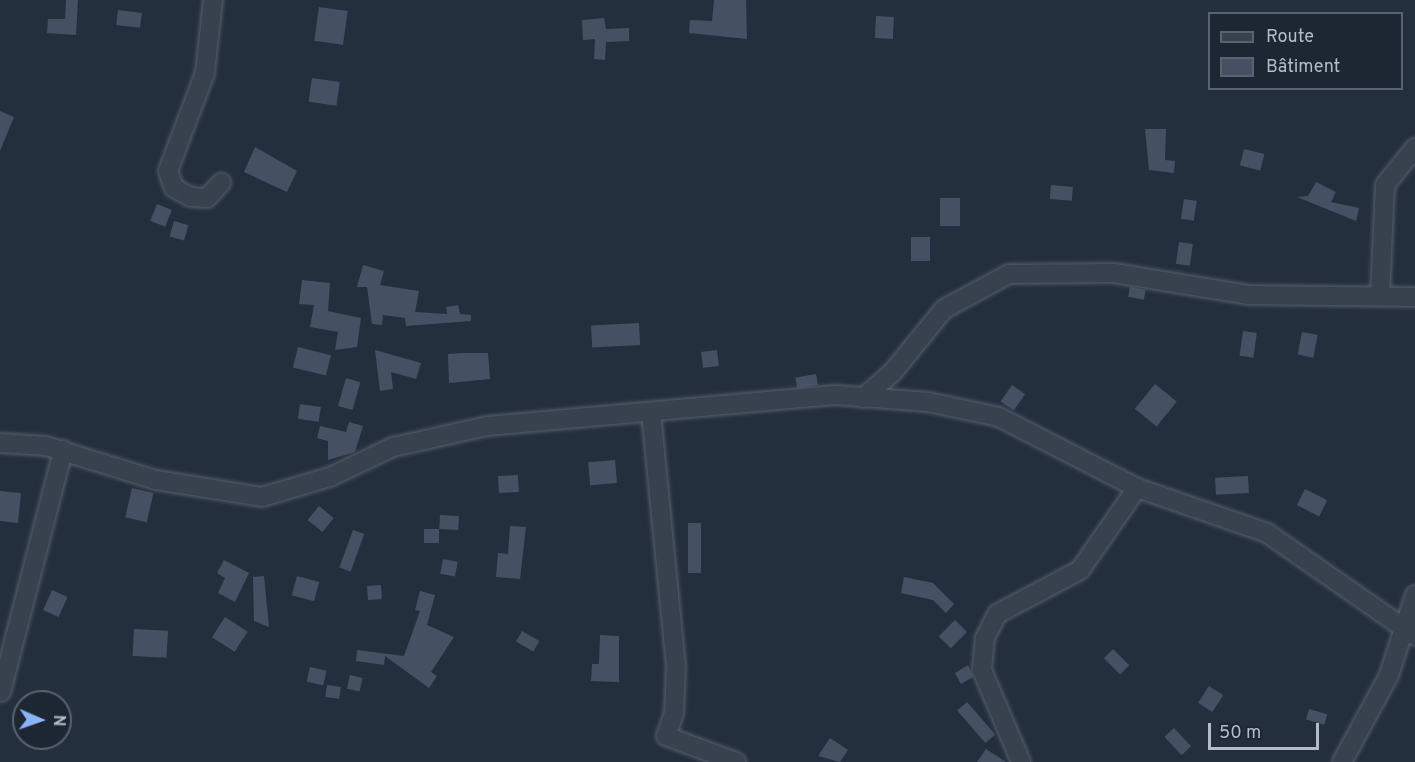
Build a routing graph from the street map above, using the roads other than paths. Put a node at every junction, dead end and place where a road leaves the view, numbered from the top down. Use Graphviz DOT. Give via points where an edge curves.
graph roads {
  1 [pos="213,0"];
  2 [pos="1415,148"];
  3 [pos="221,183"];
  4 [pos="1380,296"];
  5 [pos="1415,297"];
  6 [pos="863,398"];
  7 [pos="651,412"];
  8 [pos="0,443"];
  9 [pos="63,450"];
  10 [pos="1137,488"];
  11 [pos="1415,595"];
  12 [pos="1409,630"];
  13 [pos="1,692"];
  14 [pos="736,762"];
  15 [pos="1021,762"];
  16 [pos="1342,762"];
  1 -- 3 [label="street" via="206,73 168,171 174,188 191,197 207,198"];
  2 -- 4 [label="street" via="1385,185"];
  4 -- 5 [label="street"];
  4 -- 6 [label="street" via="1248,295 1114,273 1009,274 944,309 892,373"];
  6 -- 7 [label="street" via="835,395"];
  6 -- 10 [label="street" via="928,402 999,417"];
  7 -- 9 [label="street" via="488,426 418,440 262,497 156,480"];
  7 -- 14 [label="street" via="676,667 674,713 666,736"];
  8 -- 9 [label="street"];
  9 -- 13 [label="street"];
  10 -- 12 [label="street" via="1267,533"];
  10 -- 15 [label="street" via="1080,570 997,614 985,638 982,670"];
  11 -- 12 [label="street"];
  12 -- 16 [label="street"];
}
